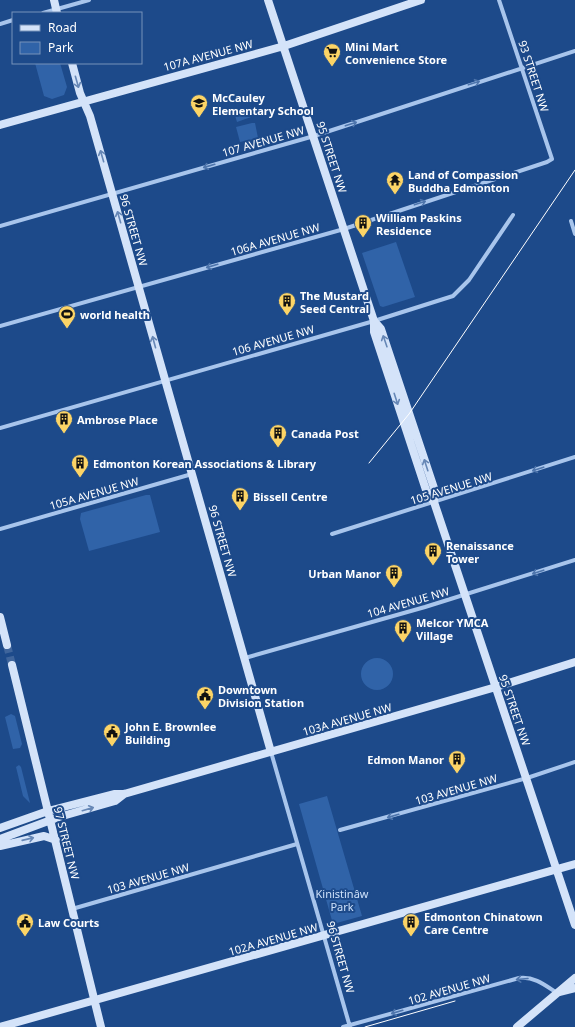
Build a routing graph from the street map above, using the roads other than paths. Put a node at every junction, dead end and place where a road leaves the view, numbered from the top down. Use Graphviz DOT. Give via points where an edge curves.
graph roads {
  1 [pos="54,0"];
  2 [pos="89,0"];
  3 [pos="268,0"];
  4 [pos="421,0"];
  5 [pos="499,0"];
  6 [pos="57,11"];
  7 [pos="12,20"];
  8 [pos="0,24"];
  9 [pos="284,46"];
  10 [pos="575,51"];
  11 [pos="72,64"];
  12 [pos="521,68"];
  13 [pos="84,101"];
  14 [pos="0,125"];
  15 [pos="314,136"];
  16 [pos="552,159"];
  17 [pos="112,194"];
  18 [pos="513,215"];
  19 [pos="571,221"];
  20 [pos="0,226"];
  21 [pos="344,229"];
  22 [pos="575,234"];
  23 [pos="139,286"];
  24 [pos="374,321"];
  25 [pos="0,326"];
  26 [pos="165,380"];
  27 [pos="0,428"];
  28 [pos="575,458"];
  29 [pos="192,474"];
  30 [pos="434,502"];
  31 [pos="0,528"];
  32 [pos="332,534"];
  33 [pos="575,560"];
  34 [pos="466,595"];
  35 [pos="0,617"];
  36 [pos="7,645"];
  37 [pos="245,658"];
  38 [pos="575,662"];
  39 [pos="12,665"];
  40 [pos="496,687"];
  41 [pos="271,752"];
  42 [pos="575,762"];
  43 [pos="527,778"];
  44 [pos="124,794"];
  45 [pos="48,811"];
  46 [pos="50,820"];
  47 [pos="0,828"];
  48 [pos="340,830"];
  49 [pos="0,839"];
  50 [pos="56,840"];
  51 [pos="297,844"];
  52 [pos="0,846"];
  53 [pos="575,864"];
  54 [pos="557,870"];
  55 [pos="72,909"];
  56 [pos="575,925"];
  57 [pos="324,936"];
  58 [pos="575,978"];
  59 [pos="575,988"];
  60 [pos="557,993"];
  61 [pos="95,1001"];
  62 [pos="349,1026"];
  63 [pos="0,1027"];
  64 [pos="101,1027"];
  65 [pos="343,1027"];
  66 [pos="516,1027"];
  1 -- 6 [label="street"];
  2 -- 6 [label="street"];
  3 -- 9 [label="street, 95 STREET NW"];
  4 -- 9 [label="street, 107A AVENUE NW"];
  5 -- 12 [label="street, 93 STREET NW"];
  7 -- 8 [label="street"];
  9 -- 13 [label="street, 107A AVENUE NW"];
  9 -- 15 [label="street, 95 STREET NW"];
  10 -- 12 [label="street, 107 AVENUE NW"];
  11 -- 13 [label="street, 96 STREET NW, one-way"];
  15 -- 12 [label="street, 107 AVENUE NW, one-way"];
  12 -- 16 [label="street, 93 STREET NW"];
  13 -- 14 [label="street, 107A AVENUE NW"];
  17 -- 13 [label="street, 96 STREET NW, one-way"];
  15 -- 17 [label="street, 107 AVENUE NW, one-way"];
  15 -- 21 [label="street, 95 STREET NW"];
  21 -- 16 [label="street, 106A AVENUE NW, one-way"];
  17 -- 20 [label="street, 107 AVENUE NW"];
  23 -- 17 [label="street, 96 STREET NW, one-way"];
  18 -- 24 [label="street, 106 AVENUE NW" via="469,280 453,296"];
  19 -- 22 [label="street"];
  21 -- 23 [label="street, 106A AVENUE NW, one-way"];
  21 -- 24 [label="street, 95 STREET NW"];
  23 -- 25 [label="street, 106A AVENUE NW"];
  26 -- 23 [label="street, 96 STREET NW, one-way"];
  24 -- 26 [label="street, 106 AVENUE NW"];
  24 -- 30 [label="street, 95 STREET NW" via="374,332 426,493"];
  26 -- 27 [label="street, 106 AVENUE NW"];
  26 -- 29 [label="street, 96 STREET NW"];
  28 -- 30 [label="street, 105 AVENUE NW, one-way"];
  29 -- 31 [label="street, 105A AVENUE NW"];
  29 -- 37 [label="street, 96 STREET NW"];
  30 -- 32 [label="street, 105 AVENUE NW"];
  30 -- 34 [label="street, 95 STREET NW"];
  33 -- 34 [label="street, 104 AVENUE NW, one-way"];
  34 -- 37 [label="street, 104 AVENUE NW"];
  34 -- 40 [label="street, 95 STREET NW"];
  35 -- 36 [label="street"];
  37 -- 41 [label="street, 96 STREET NW"];
  38 -- 40 [label="street, 103A AVENUE NW"];
  39 -- 45 [label="street, 97 STREET NW"];
  40 -- 41 [label="street, 103A AVENUE NW"];
  40 -- 43 [label="street, 95 STREET NW"];
  41 -- 44 [label="street, 103A AVENUE NW"];
  41 -- 51 [label="street, 96 STREET NW"];
  42 -- 43 [label="street, 103 AVENUE NW"];
  43 -- 48 [label="street, 103 AVENUE NW, one-way"];
  43 -- 54 [label="street, 95 STREET NW"];
  44 -- 45 [label="street, 103A AVENUE NW" via="114,794"];
  46 -- 44 [label="street, 103A AVENUE NW, one-way" via="115,800"];
  45 -- 46 [label="street, 97 STREET NW"];
  45 -- 47 [label="street, 103A AVENUE NW"];
  46 -- 49 [label="street, 103A AVENUE NW"];
  46 -- 50 [label="street, 97 STREET NW"];
  52 -- 50 [label="street, one-way" via="44,836"];
  50 -- 55 [label="street, 97 STREET NW"];
  51 -- 55 [label="street, 103 AVENUE NW"];
  51 -- 57 [label="street, 96 STREET NW"];
  53 -- 54 [label="street, 102A AVENUE NW"];
  54 -- 56 [label="street, 95 STREET NW"];
  54 -- 57 [label="street, 102A AVENUE NW"];
  55 -- 61 [label="street, 97 STREET NW"];
  57 -- 61 [label="street, 102A AVENUE NW"];
  57 -- 62 [label="street, 96 STREET NW"];
  58 -- 60 [label="street"];
  59 -- 60 [label="street"];
  60 -- 62 [label="street, 102 AVENUE NW, one-way" via="535,980 519,978"];
  60 -- 66 [label="street"];
  61 -- 63 [label="street, 102A AVENUE NW"];
  61 -- 64 [label="street, 97 STREET NW"];
  62 -- 65 [label="street, 102 AVENUE NW"];
}
